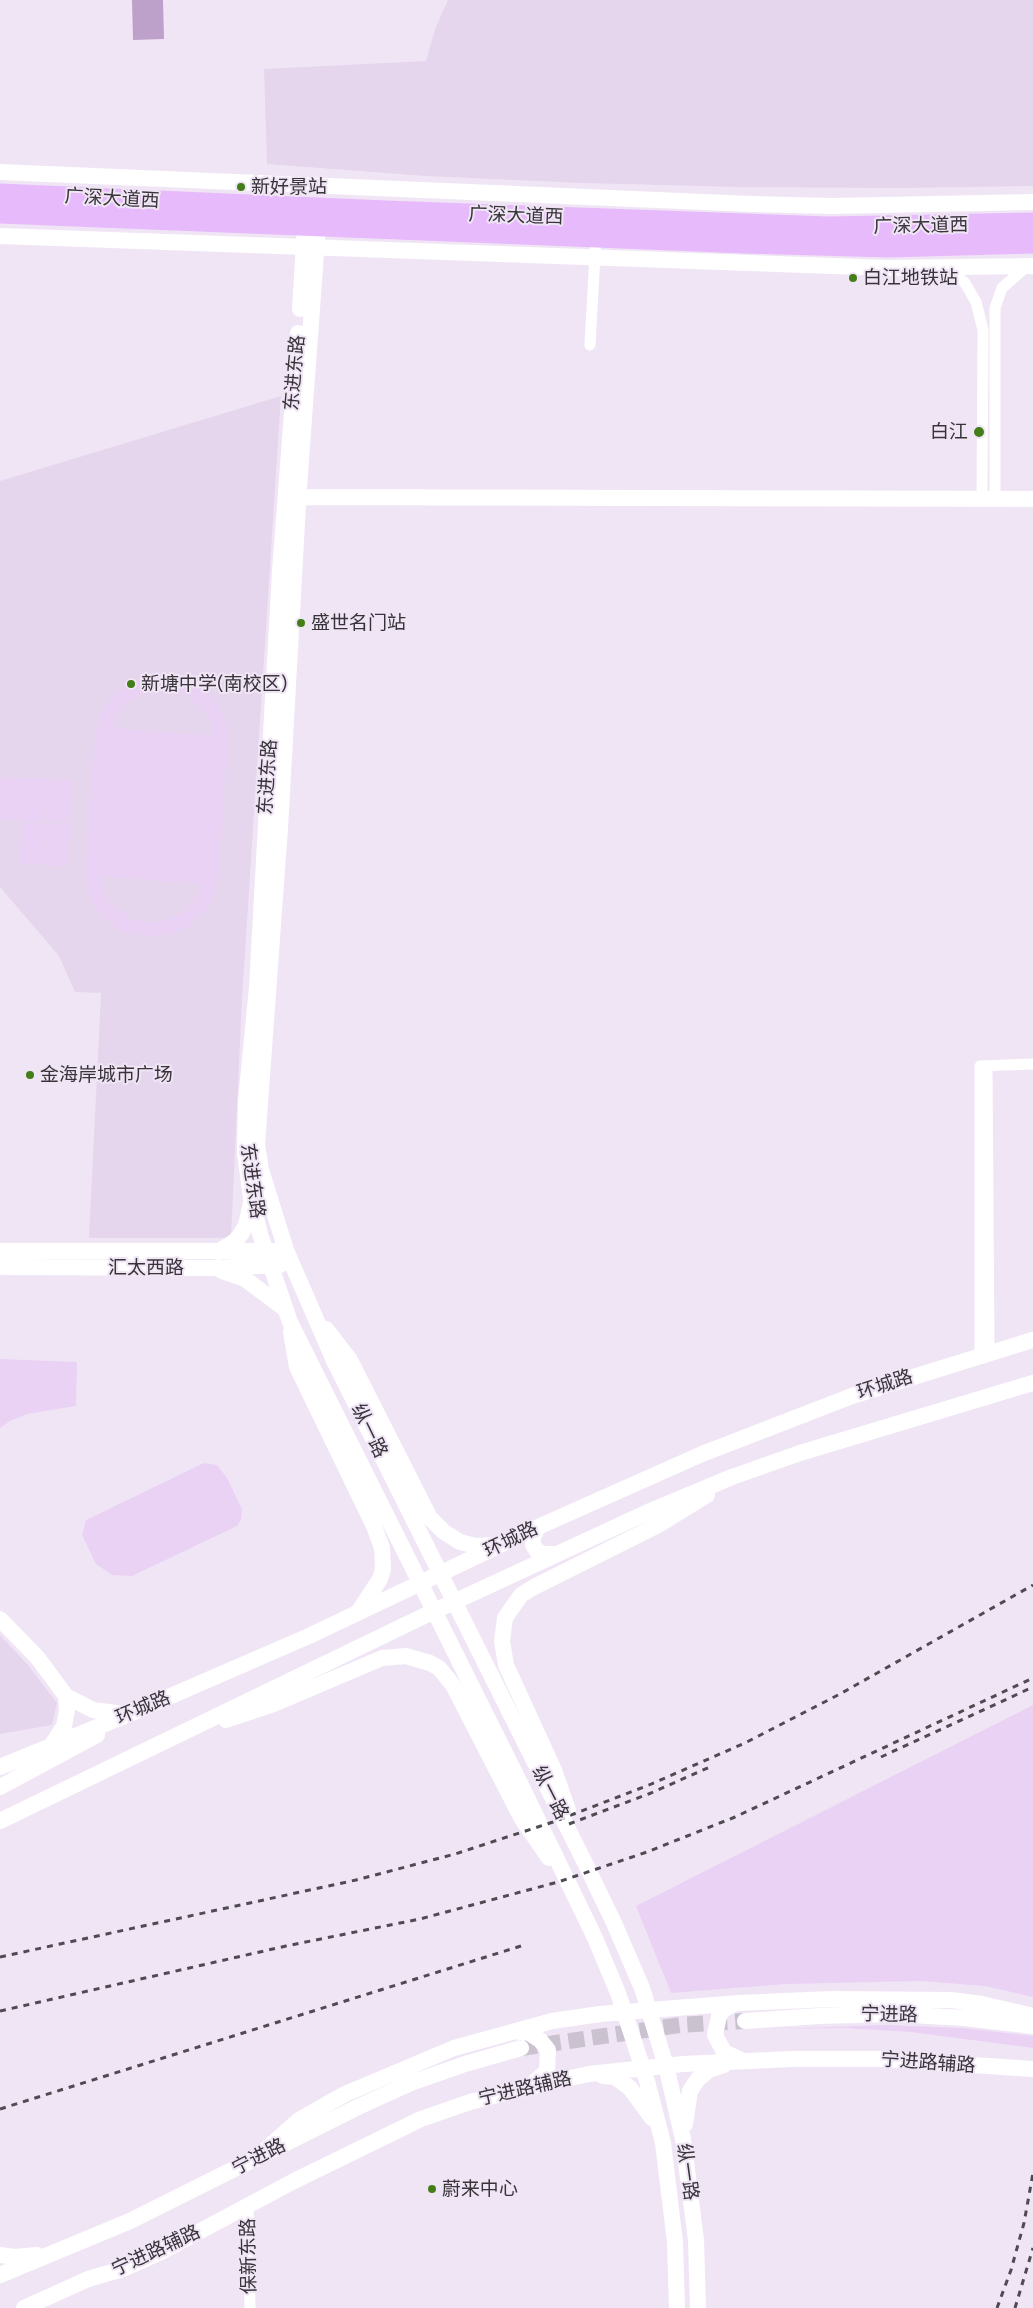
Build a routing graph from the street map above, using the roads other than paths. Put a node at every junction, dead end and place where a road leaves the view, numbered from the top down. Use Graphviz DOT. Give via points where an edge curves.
graph roads {
  1 [pos="0,172"];
  2 [pos="0,194"];
  3 [pos="627,199"];
  4 [pos="1033,202"];
  5 [pos="0,214"];
  6 [pos="626,220"];
  7 [pos="1033,224"];
  8 [pos="0,236"];
  9 [pos="312,237"];
  10 [pos="1033,244"];
  11 [pos="595,247"];
  12 [pos="1030,266"];
  13 [pos="934,268"];
  14 [pos="590,345"];
  15 [pos="1033,488"];
  16 [pos="292,492"];
  17 [pos="989,493"];
  18 [pos="1033,499"];
  19 [pos="1033,1064"];
  20 [pos="251,1198"];
  21 [pos="0,1251"];
  22 [pos="218,1252"];
  23 [pos="289,1257"];
  24 [pos="268,1259"];
  25 [pos="0,1267"];
  26 [pos="212,1268"];
  27 [pos="310,1308"];
  28 [pos="288,1315"];
  29 [pos="1033,1340"];
  30 [pos="984,1354"];
  31 [pos="1033,1383"];
  32 [pos="732,1477"];
  33 [pos="421,1504"];
  34 [pos="374,1526"];
  35 [pos="538,1527"];
  36 [pos="504,1544"];
  37 [pos="554,1554"];
  38 [pos="413,1586"];
  39 [pos="359,1611"];
  40 [pos="428,1614"];
  41 [pos="0,1619"];
  42 [pos="66,1696"];
  43 [pos="134,1712"];
  44 [pos="119,1718"];
  45 [pos="187,1730"];
  46 [pos="51,1746"];
  47 [pos="0,1767"];
  48 [pos="0,1787"];
  49 [pos="0,1821"];
  50 [pos="586,1865"];
  51 [pos="572,1890"];
  52 [pos="739,2003"];
  53 [pos="649,2011"];
  54 [pos="624,2012"];
  55 [pos="1033,2016"];
  56 [pos="745,2021"];
  57 [pos="1033,2026"];
  58 [pos="515,2031"];
  59 [pos="521,2048"];
  60 [pos="741,2061"];
  61 [pos="666,2066"];
  62 [pos="643,2068"];
  63 [pos="1033,2069"];
  64 [pos="588,2074"];
  65 [pos="529,2087"];
  66 [pos="683,2139"];
  67 [pos="663,2143"];
  68 [pos="254,2160"];
  69 [pos="248,2205"];
  70 [pos="70,2247"];
  71 [pos="0,2255"];
  72 [pos="0,2274"];
  73 [pos="24,2308"];
  74 [pos="250,2308"];
  75 [pos="677,2308"];
  76 [pos="698,2308"];
  1 -- 3 [label="street"];
  2 -- 6 [label="highway, 广深大道西"];
  3 -- 4 [label="street" via="832,206"];
  3 -- 6 [label="street"];
  5 -- 9 [label="highway, 广深大道西"];
  6 -- 7 [label="highway, 广深大道西" via="828,227"];
  8 -- 9 [label="street"];
  9 -- 11 [label="highway, 广深大道西"];
  9 -- 16 [label="street, 东进东路"];
  10 -- 11 [label="highway, 广深大道西"];
  11 -- 13 [label="street" via="888,268"];
  11 -- 14 [label="street"];
  12 -- 13 [label="street"];
  12 -- 17 [label="street" via="1002,288 995,308"];
  13 -- 17 [label="street" via="953,272 966,283 976,302 983,330"];
  15 -- 17 [label="street"];
  16 -- 17 [label="street"];
  16 -- 20 [label="street, 东进东路" via="246,1100 245,1153"];
  16 -- 23 [label="street, 东进东路" via="279,837 257,1145"];
  17 -- 18 [label="street"];
  19 -- 30 [label="street" via="984,1066"];
  20 -- 22 [label="street" via="248,1220 241,1234"];
  20 -- 24 [label="street, 东进东路"];
  21 -- 22 [label="street, 汇太西路"];
  22 -- 24 [label="street, 汇太西路"];
  23 -- 24 [label="street, 汇太西路"];
  23 -- 27 [label="street, 东进东路"];
  24 -- 26 [label="street, 汇太西路"];
  24 -- 28 [label="street, 东进东路"];
  25 -- 26 [label="street, 汇太西路"];
  26 -- 28 [label="street" via="245,1279"];
  27 -- 33 [label="street" via="350,1360"];
  27 -- 50 [label="street, 纵一路"];
  28 -- 34 [label="street" via="297,1367"];
  28 -- 51 [label="street, 纵一路"];
  29 -- 30 [label="street, 环城路"];
  30 -- 35 [label="street, 环城路" via="777,1423"];
  31 -- 32 [label="street" via="800,1452"];
  32 -- 37 [label="street, 环城路"];
  32 -- 50 [label="street" via="675,1516 521,1595 505,1618 502,1641 506,1665 554,1770"];
  33 -- 34 [label="street" via="415,1519 407,1527 390,1532"];
  33 -- 36 [label="street" via="433,1522 452,1538 476,1546"];
  34 -- 39 [label="street" via="382,1548 383,1569 376,1588"];
  35 -- 36 [label="street, 环城路"];
  35 -- 37 [label="street" via="533,1545 543,1554"];
  36 -- 38 [label="street, 环城路"];
  37 -- 40 [label="street, 环城路"];
  38 -- 39 [label="street, 环城路"];
  38 -- 40 [label="street"];
  39 -- 43 [label="street, 环城路"];
  40 -- 45 [label="street, 环城路"];
  41 -- 42 [label="street" via="37,1657"];
  42 -- 43 [label="street" via="103,1713"];
  42 -- 46 [label="street" via="64,1726"];
  43 -- 44 [label="street, 环城路"];
  44 -- 46 [label="street, 环城路"];
  44 -- 48 [label="street" via="84,1744"];
  45 -- 49 [label="street, 环城路"];
  45 -- 51 [label="street" via="251,1713 382,1658 418,1658 439,1668 453,1685 530,1832"];
  46 -- 47 [label="street, 环城路"];
  50 -- 53 [label="street, 纵一路" via="614,1923"];
  51 -- 54 [label="street, 纵一路"];
  52 -- 53 [label="street"];
  52 -- 55 [label="street" via="928,1999 982,2004"];
  52 -- 60 [label="street" via="731,2005 719,2016 716,2035 724,2052"];
  53 -- 54 [label="street"];
  53 -- 61 [label="street, 纵一路"];
  54 -- 58 [label="street" via="552,2021"];
  54 -- 62 [label="street, 纵一路"];
  56 -- 57 [label="street, 宁进路" via="892,2014"];
  58 -- 65 [label="street" via="529,2033 548,2050 547,2071"];
  58 -- 68 [label="street" via="454,2048 345,2094 299,2120"];
  59 -- 68 [label="street, 宁进路" via="411,2083"];
  60 -- 61 [label="street, 宁进路辅路"];
  60 -- 63 [label="street, 宁进路辅路" via="883,2059"];
  60 -- 66 [label="street" via="709,2070 698,2078 686,2104"];
  61 -- 62 [label="street, 宁进路辅路"];
  61 -- 66 [label="street, 纵一路"];
  62 -- 64 [label="street, 宁进路辅路"];
  62 -- 67 [label="street, 纵一路"];
  64 -- 65 [label="street, 宁进路辅路"];
  64 -- 67 [label="street" via="615,2077 630,2088 653,2119"];
  65 -- 69 [label="street, 宁进路辅路" via="421,2119"];
  66 -- 76 [label="street, 纵一路" via="696,2240"];
  67 -- 75 [label="street, 纵一路" via="675,2242"];
  68 -- 70 [label="street, 宁进路"];
  69 -- 73 [label="street, 宁进路辅路" via="161,2252 123,2269 88,2279"];
  69 -- 74 [label="street, 保新东路"];
  70 -- 71 [label="street" via="38,2255"];
  70 -- 72 [label="street, 宁进路"];
}
